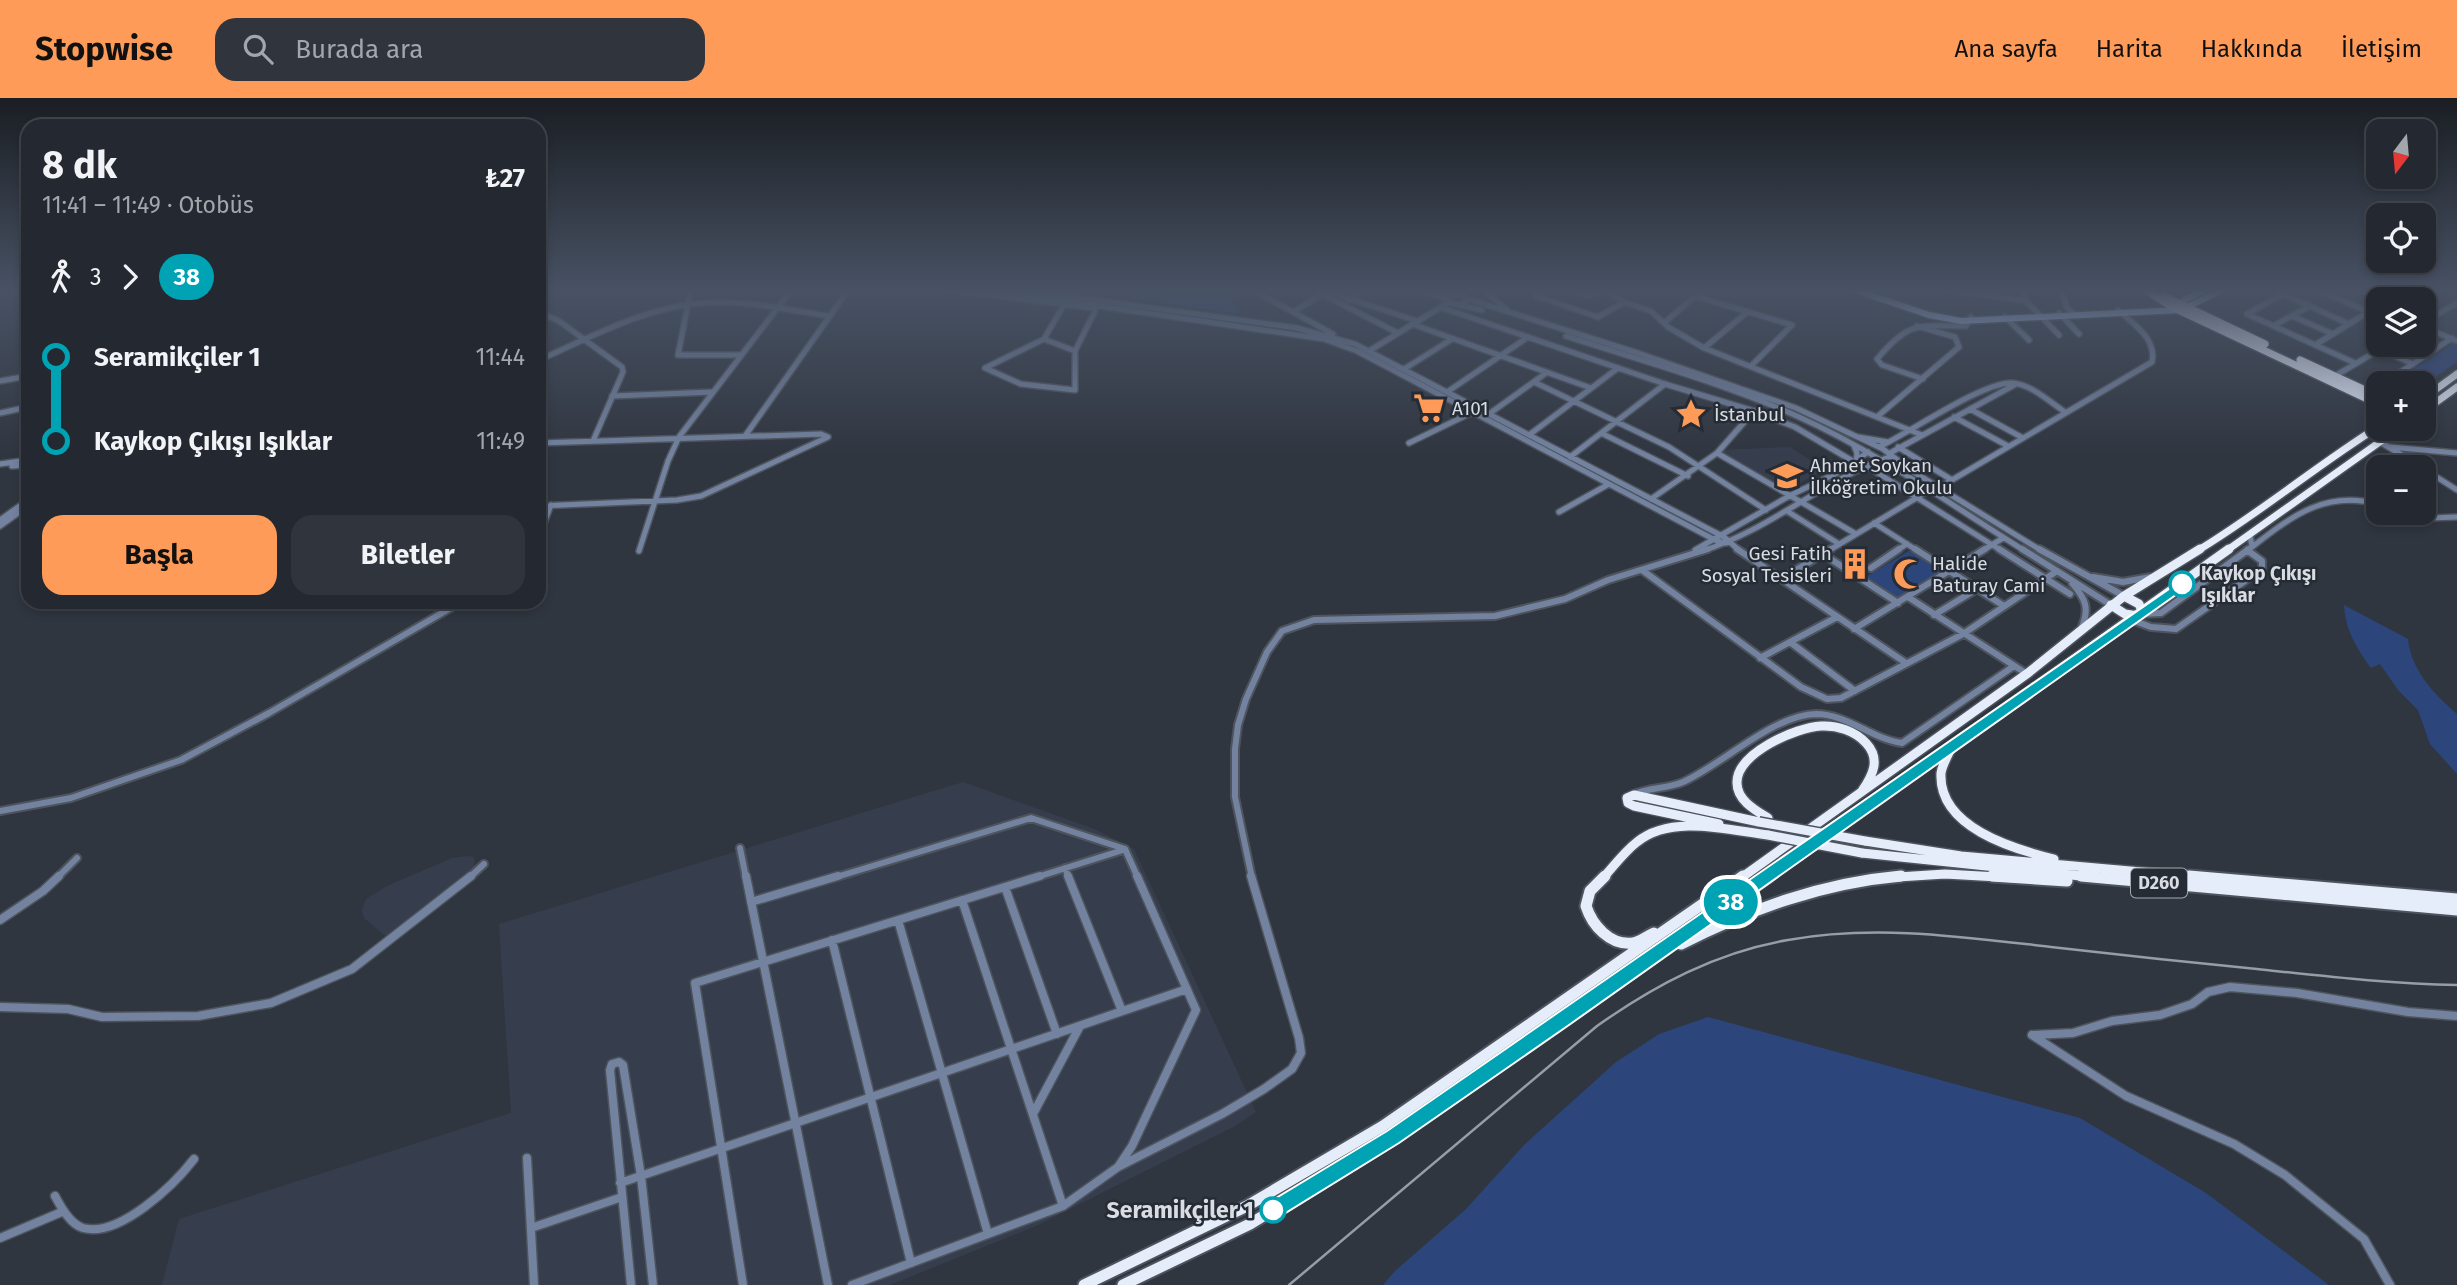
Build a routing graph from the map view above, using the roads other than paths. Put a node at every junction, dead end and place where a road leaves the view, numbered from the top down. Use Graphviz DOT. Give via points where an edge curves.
graph roads {
  1 [pos="576,344"];
  2 [pos="592,344"];
  3 [pos="681,344"];
  4 [pos="749,344"];
  5 [pos="809,344"];
  6 [pos="1033,344"];
  7 [pos="1058,344"];
  8 [pos="1078,344"];
  9 [pos="1339,344"];
  10 [pos="1355,344"];
  11 [pos="1378,344"];
  12 [pos="1443,344"];
  13 [pos="1467,344"];
  14 [pos="1517,344"];
  15 [pos="1549,344"];
  16 [pos="1593,344"];
  17 [pos="1604,344"];
  18 [pos="1698,344"];
  19 [pos="1708,344"];
  20 [pos="1774,344"];
  21 [pos="1889,344"];
  22 [pos="1960,344"];
  23 [pos="2151,344"];
  24 [pos="2259,344"];
  25 [pos="2446,344"];
  26 [pos="2315,345"];
  27 [pos="1704,348"];
  28 [pos="1075,351"];
  29 [pos="1368,351"];
  30 [pos="741,355"];
  31 [pos="1500,356"];
  32 [pos="546,357"];
  33 [pos="2366,357"];
  34 [pos="2398,357"];
  35 [pos="2356,363"];
  36 [pos="2413,364"];
  37 [pos="1751,366"];
  38 [pos="1618,368"];
  39 [pos="1404,369"];
  40 [pos="2402,371"];
  41 [pos="1546,373"];
  42 [pos="2457,374"];
  43 [pos="21,377"];
  44 [pos="2332,378"];
  45 [pos="1923,379"];
  46 [pos="0,381"];
  47 [pos="1534,382"];
  48 [pos="1665,384"];
  49 [pos="2016,384"];
  50 [pos="2457,387"];
  51 [pos="1591,388"];
  52 [pos="2436,389"];
  53 [pos="2366,391"];
  54 [pos="712,392"];
  55 [pos="1447,392"];
  56 [pos="612,396"];
  57 [pos="2366,397"];
  58 [pos="1574,401"];
  59 [pos="2436,402"];
  60 [pos="21,408"];
  61 [pos="1970,409"];
  62 [pos="1754,411"];
  63 [pos="1473,412"];
  64 [pos="2065,412"];
  65 [pos="0,413"];
  66 [pos="1489,414"];
  67 [pos="1878,416"];
  68 [pos="1954,417"];
  69 [pos="1616,421"];
  70 [pos="1914,431"];
  71 [pos="1601,433"];
  72 [pos="1849,434"];
  73 [pos="1529,435"];
  74 [pos="1922,435"];
  75 [pos="2366,435"];
  76 [pos="745,436"];
  77 [pos="680,437"];
  78 [pos="2023,438"];
  79 [pos="593,440"];
  80 [pos="2388,441"];
  81 [pos="546,443"];
  82 [pos="1409,443"];
  83 [pos="1890,443"];
  84 [pos="2385,444"];
  85 [pos="1854,446"];
  86 [pos="2008,446"];
  87 [pos="1878,447"];
  88 [pos="1898,447"];
  89 [pos="1717,453"];
  90 [pos="1868,453"];
  91 [pos="2457,453"];
  92 [pos="1891,454"];
  93 [pos="2402,455"];
  94 [pos="1570,457"];
  95 [pos="1879,460"];
  96 [pos="21,462"];
  97 [pos="1856,463"];
  98 [pos="21,465"];
  99 [pos="1865,465"];
  100 [pos="0,466"];
  101 [pos="1699,468"];
  102 [pos="1894,469"];
  103 [pos="1910,470"];
  104 [pos="1688,476"];
  105 [pos="2436,476"];
  106 [pos="1952,480"];
  107 [pos="1609,484"];
  108 [pos="1940,487"];
  109 [pos="2457,490"];
  110 [pos="1928,491"];
  111 [pos="1790,496"];
  112 [pos="1916,498"];
  113 [pos="1651,499"];
  114 [pos="655,501"];
  115 [pos="1805,501"];
  116 [pos="2366,502"];
  117 [pos="21,505"];
  118 [pos="546,505"];
  119 [pos="551,505"];
  120 [pos="2288,507"];
  121 [pos="1766,510"];
  122 [pos="1787,510"];
  123 [pos="21,511"];
  124 [pos="1559,512"];
  125 [pos="2297,515"];
  126 [pos="2457,517"];
  127 [pos="546,518"];
  128 [pos="2436,518"];
  129 [pos="0,520"];
  130 [pos="1874,523"];
  131 [pos="0,526"];
  132 [pos="1856,534"];
  133 [pos="2250,535"];
  134 [pos="1724,537"];
  135 [pos="2003,538"];
  136 [pos="1717,541"];
  137 [pos="1728,543"];
  138 [pos="1839,544"];
  139 [pos="1907,544"];
  140 [pos="1992,545"];
  141 [pos="2249,549"];
  142 [pos="639,551"];
  143 [pos="1823,554"];
  144 [pos="1658,565"];
  145 [pos="1871,568"];
  146 [pos="1642,570"];
  147 [pos="1949,571"];
  148 [pos="2057,571"];
  149 [pos="2080,573"];
  150 [pos="2160,574"];
  151 [pos="1780,579"];
  152 [pos="2045,579"];
  153 [pos="2068,579"];
  154 [pos="1977,589"];
  155 [pos="2070,594"];
  156 [pos="2124,596"];
  157 [pos="1908,597"];
  158 [pos="1898,603"];
  159 [pos="2111,605"];
  160 [pos="2004,606"];
  161 [pos="449,609"];
  162 [pos="1934,615"];
  163 [pos="2139,616"];
  164 [pos="1836,617"];
  165 [pos="1854,629"];
  166 [pos="2080,631"];
  167 [pos="1964,634"];
  168 [pos="1790,642"];
  169 [pos="1760,658"];
  170 [pos="1906,663"];
  171 [pos="2014,666"];
  172 [pos="2027,674"];
  173 [pos="1855,691"];
  174 [pos="1954,744"];
  175 [pos="1632,795"];
  176 [pos="1858,796"];
  177 [pos="0,811"];
  178 [pos="1764,820"];
  179 [pos="1768,835"];
  180 [pos="740,848"];
  181 [pos="1125,849"];
  182 [pos="77,858"];
  183 [pos="484,863"];
  184 [pos="1065,868"];
  185 [pos="2166,880"];
  186 [pos="1005,887"];
  187 [pos="2457,899"];
  188 [pos="962,900"];
  189 [pos="751,902"];
  190 [pos="2457,910"];
  191 [pos="0,920"];
  192 [pos="898,920"];
  193 [pos="1679,921"];
  194 [pos="832,940"];
  195 [pos="1649,961"];
  196 [pos="763,962"];
  197 [pos="1187,989"];
  198 [pos="0,1007"];
  199 [pos="1122,1012"];
  200 [pos="2457,1016"];
  201 [pos="1080,1026"];
  202 [pos="1057,1034"];
  203 [pos="1012,1049"];
  204 [pos="942,1073"];
  205 [pos="870,1097"];
  206 [pos="1033,1114"];
  207 [pos="796,1123"];
  208 [pos="722,1148"];
  209 [pos="527,1158"];
  210 [pos="194,1159"];
  211 [pos="1118,1167"];
  212 [pos="641,1176"];
  213 [pos="620,1183"];
  214 [pos="55,1196"];
  215 [pos="622,1197"];
  216 [pos="1063,1206"];
  217 [pos="64,1211"];
  218 [pos="531,1228"];
  219 [pos="988,1234"];
  220 [pos="0,1238"];
  221 [pos="911,1263"];
  222 [pos="534,1285"];
  223 [pos="631,1285"];
  224 [pos="653,1285"];
  225 [pos="743,1285"];
  226 [pos="828,1285"];
  227 [pos="852,1285"];
  228 [pos="1084,1285"];
  229 [pos="1123,1285"];
  230 [pos="2389,1285"];
  1 -- 32 [label="street"];
  2 -- 56 [label="street" via="622,367"];
  3 -- 30 [label="street" via="679,356"];
  4 -- 30 [label="street"];
  5 -- 76 [label="street"];
  6 -- 28 [label="street" via="985,368 1021,384 1075,390"];
  7 -- 28 [label="street"];
  8 -- 28 [label="street"];
  9 -- 63 [label="street"];
  10 -- 29 [label="street"];
  11 -- 29 [label="street"];
  12 -- 39 [label="street"];
  13 -- 31 [label="street"];
  14 -- 31 [label="street"];
  15 -- 38 [label="street"];
  16 -- 85 [label="street" via="1757,399"];
  17 -- 72 [label="street" via="1772,398"];
  18 -- 27 [label="street"];
  19 -- 27 [label="street"];
  20 -- 37 [label="street"];
  21 -- 45 [label="street" via="1877,360"];
  22 -- 45 [label="street"];
  23 -- 64 [label="street" via="2153,360"];
  24 -- 44 [label="highway"];
  25 -- 36 [label="street"];
  26 -- 35 [label="street"];
  27 -- 37 [label="street"];
  29 -- 39 [label="street"];
  30 -- 54 [label="street"];
  31 -- 41 [label="street"];
  31 -- 55 [label="street"];
  33 -- 35 [label="street"];
  34 -- 36 [label="street"];
  35 -- 44 [label="street"];
  36 -- 40 [label="street"];
  37 -- 67 [label="street"];
  38 -- 48 [label="street"];
  38 -- 51 [label="street"];
  39 -- 55 [label="street"];
  41 -- 47 [label="street"];
  41 -- 51 [label="street"];
  42 -- 52 [label="highway"];
  43 -- 46 [label="street"];
  44 -- 53 [label="highway"];
  44 -- 57 [label="highway"];
  45 -- 67 [label="street"];
  47 -- 58 [label="street"];
  47 -- 66 [label="street"];
  48 -- 62 [label="street"];
  48 -- 69 [label="street"];
  49 -- 61 [label="street"];
  49 -- 64 [label="street"];
  49 -- 70 [label="street" via="1998,384"];
  50 -- 59 [label="highway"];
  51 -- 58 [label="street"];
  54 -- 56 [label="street"];
  54 -- 77 [label="street"];
  55 -- 66 [label="street"];
  56 -- 79 [label="street"];
  58 -- 69 [label="street"];
  58 -- 73 [label="street"];
  60 -- 65 [label="street"];
  61 -- 68 [label="street"];
  61 -- 78 [label="street"];
  62 -- 89 [label="street"];
  62 -- 97 [label="street" via="1796,427"];
  63 -- 82 [label="street"];
  63 -- 107 [label="street"];
  64 -- 78 [label="street"];
  66 -- 73 [label="street"];
  67 -- 70 [label="street"];
  68 -- 74 [label="street"];
  68 -- 86 [label="street"];
  69 -- 71 [label="street"];
  69 -- 101 [label="street"];
  70 -- 74 [label="street"];
  70 -- 83 [label="street"];
  71 -- 94 [label="street"];
  71 -- 104 [label="street"];
  72 -- 83 [label="street"];
  72 -- 87 [label="street"];
  73 -- 94 [label="street"];
  74 -- 88 [label="street"];
  75 -- 150 [label="highway" via="2243,523"];
  76 -- 77 [label="street"];
  76 -- 114 [label="street" via="821,434 828,438 708,494"];
  77 -- 79 [label="street"];
  77 -- 114 [label="street"];
  78 -- 86 [label="street"];
  79 -- 81 [label="street"];
  80 -- 84 [label="highway"];
  83 -- 87 [label="street"];
  84 -- 91 [label="street"];
  84 -- 93 [label="street"];
  84 -- 120 [label="highway"];
  85 -- 90 [label="street"];
  85 -- 97 [label="street"];
  86 -- 106 [label="street"];
  87 -- 90 [label="street"];
  87 -- 92 [label="street"];
  88 -- 92 [label="street"];
  88 -- 103 [label="street"];
  88 -- 106 [label="street"];
  89 -- 101 [label="street"];
  89 -- 111 [label="street"];
  90 -- 95 [label="street"];
  90 -- 97 [label="street"];
  92 -- 95 [label="street"];
  92 -- 103 [label="street"];
  94 -- 113 [label="street"];
  95 -- 99 [label="street"];
  95 -- 102 [label="street"];
  96 -- 100 [label="street"];
  97 -- 111 [label="street"];
  98 -- 100 [label="street"];
  99 -- 102 [label="street"];
  99 -- 112 [label="street"];
  99 -- 115 [label="street"];
  101 -- 104 [label="street"];
  101 -- 121 [label="street"];
  102 -- 110 [label="street"];
  103 -- 108 [label="street"];
  104 -- 113 [label="street"];
  105 -- 109 [label="street"];
  106 -- 108 [label="street"];
  107 -- 124 [label="street"];
  107 -- 136 [label="street"];
  108 -- 149 [label="street"];
  110 -- 112 [label="street"];
  110 -- 135 [label="street"];
  111 -- 115 [label="street"];
  111 -- 121 [label="street"];
  112 -- 130 [label="street"];
  112 -- 140 [label="street"];
  113 -- 134 [label="street"];
  114 -- 119 [label="street"];
  114 -- 142 [label="street"];
  115 -- 122 [label="street"];
  115 -- 132 [label="street"];
  116 -- 125 [label="street" via="2346,498 2315,505"];
  117 -- 129 [label="street"];
  118 -- 119 [label="street"];
  119 -- 127 [label="street"];
  120 -- 125 [label="street"];
  120 -- 133 [label="highway"];
  121 -- 134 [label="street"];
  122 -- 137 [label="street"];
  122 -- 138 [label="street"];
  123 -- 131 [label="street"];
  125 -- 141 [label="street"];
  126 -- 128 [label="street"];
  130 -- 132 [label="street"];
  130 -- 139 [label="street"];
  132 -- 138 [label="street"];
  133 -- 141 [label="street"];
  133 -- 163 [label="highway"];
  134 -- 136 [label="street"];
  134 -- 137 [label="street"];
  135 -- 140 [label="street"];
  135 -- 148 [label="street"];
  136 -- 137 [label="street"];
  136 -- 144 [label="street"];
  137 -- 144 [label="street"];
  137 -- 151 [label="street"];
  138 -- 143 [label="street"];
  139 -- 145 [label="street"];
  139 -- 147 [label="street"];
  140 -- 147 [label="street"];
  140 -- 152 [label="street"];
  141 -- 163 [label="street" via="2167,609"];
  141 -- 163 [label="street" via="2262,561 2262,569 2176,629 2151,627"];
  143 -- 151 [label="street"];
  143 -- 158 [label="street"];
  144 -- 146 [label="street"];
  146 -- 169 [label="street"];
  146 -- 211 [label="street" via="1524,611 1495,616 1314,620 1289,624 1271,641 1238,727 1235,811 1301,1053 1292,1069 1264,1089"];
  147 -- 154 [label="street"];
  147 -- 157 [label="street"];
  148 -- 152 [label="street"];
  148 -- 153 [label="street"];
  149 -- 150 [label="street" via="2123,582"];
  149 -- 156 [label="street"];
  150 -- 156 [label="highway"];
  151 -- 164 [label="street"];
  152 -- 155 [label="street"];
  152 -- 160 [label="street"];
  153 -- 159 [label="street"];
  153 -- 166 [label="street" via="2087,605"];
  154 -- 160 [label="street"];
  154 -- 162 [label="street"];
  156 -- 159 [label="highway"];
  156 -- 163 [label="highway" via="2139,604"];
  157 -- 158 [label="street"];
  157 -- 162 [label="street"];
  158 -- 165 [label="street"];
  159 -- 163 [label="highway"];
  159 -- 166 [label="highway"];
  160 -- 167 [label="street"];
  161 -- 177 [label="street" via="181,760 71,798"];
  162 -- 167 [label="street"];
  163 -- 174 [label="highway"];
  164 -- 165 [label="street"];
  164 -- 168 [label="street"];
  165 -- 170 [label="street"];
  166 -- 172 [label="highway"];
  167 -- 170 [label="street"];
  167 -- 171 [label="street"];
  168 -- 169 [label="street"];
  168 -- 173 [label="street"];
  169 -- 173 [label="street" via="1827,699"];
  170 -- 173 [label="street"];
  171 -- 172 [label="street"];
  171 -- 175 [label="street" via="1902,743 1880,738 1849,721 1814,714 1787,722 1696,776 1668,788"];
  172 -- 176 [label="highway"];
  174 -- 185 [label="highway" via="1941,763 1942,787 1958,814 1987,837 2043,857"];
  174 -- 195 [label="highway"];
  175 -- 178 [label="highway"];
  175 -- 179 [label="highway" via="1626,799 1634,806"];
  176 -- 178 [label="highway" via="1876,768 1871,749 1862,738 1844,730 1813,727 1771,743 1739,769 1735,781 1741,798"];
  176 -- 193 [label="highway"];
  178 -- 185 [label="highway, D260, bridge" via="1961,856"];
  179 -- 185 [label="highway, D260, bridge" via="1862,853"];
  179 -- 193 [label="highway" via="1698,827 1660,830 1637,842 1587,897 1587,911 1595,925 1622,941 1634,943"];
  180 -- 189 [label="street"];
  181 -- 184 [label="street"];
  181 -- 189 [label="street" via="1031,818"];
  181 -- 197 [label="street"];
  182 -- 191 [label="street" via="43,891"];
  183 -- 198 [label="street" via="352,969 271,1003 198,1016 102,1017 68,1009"];
  184 -- 186 [label="street"];
  184 -- 199 [label="street"];
  185 -- 187 [label="highway, D260"];
  185 -- 190 [label="highway, D260"];
  185 -- 195 [label="highway" via="1946,874 1861,879 1762,906"];
  186 -- 188 [label="street"];
  186 -- 202 [label="street"];
  188 -- 192 [label="street"];
  188 -- 203 [label="street"];
  189 -- 196 [label="street"];
  192 -- 194 [label="street"];
  192 -- 204 [label="street"];
  193 -- 228 [label="highway" via="1319,1166"];
  194 -- 196 [label="street"];
  194 -- 205 [label="street"];
  195 -- 229 [label="highway" via="1329,1177 1250,1224"];
  196 -- 207 [label="street"];
  196 -- 208 [label="street" via="695,983"];
  197 -- 199 [label="street"];
  197 -- 211 [label="street" via="1196,1010"];
  199 -- 201 [label="street"];
  200 -- 230 [label="street" via="2230,987 2161,1014 2073,1033 2032,1035 2126,1096 2234,1144 2279,1171 2364,1239"];
  201 -- 202 [label="street"];
  201 -- 206 [label="street"];
  202 -- 203 [label="street"];
  203 -- 204 [label="street"];
  203 -- 206 [label="street"];
  204 -- 205 [label="street"];
  204 -- 219 [label="street"];
  205 -- 207 [label="street"];
  205 -- 221 [label="street"];
  206 -- 216 [label="street"];
  207 -- 208 [label="street"];
  207 -- 226 [label="street"];
  208 -- 212 [label="street"];
  208 -- 225 [label="street"];
  209 -- 218 [label="street"];
  210 -- 217 [label="street" via="156,1199 103,1227 80,1227"];
  211 -- 216 [label="street"];
  212 -- 213 [label="street"];
  212 -- 213 [label="street" via="623,1065 616,1062 610,1070"];
  212 -- 224 [label="street"];
  213 -- 215 [label="street"];
  214 -- 217 [label="street"];
  215 -- 218 [label="street"];
  215 -- 223 [label="street"];
  216 -- 219 [label="street"];
  217 -- 220 [label="street"];
  218 -- 222 [label="street"];
  219 -- 221 [label="street"];
  221 -- 227 [label="street"];
}
